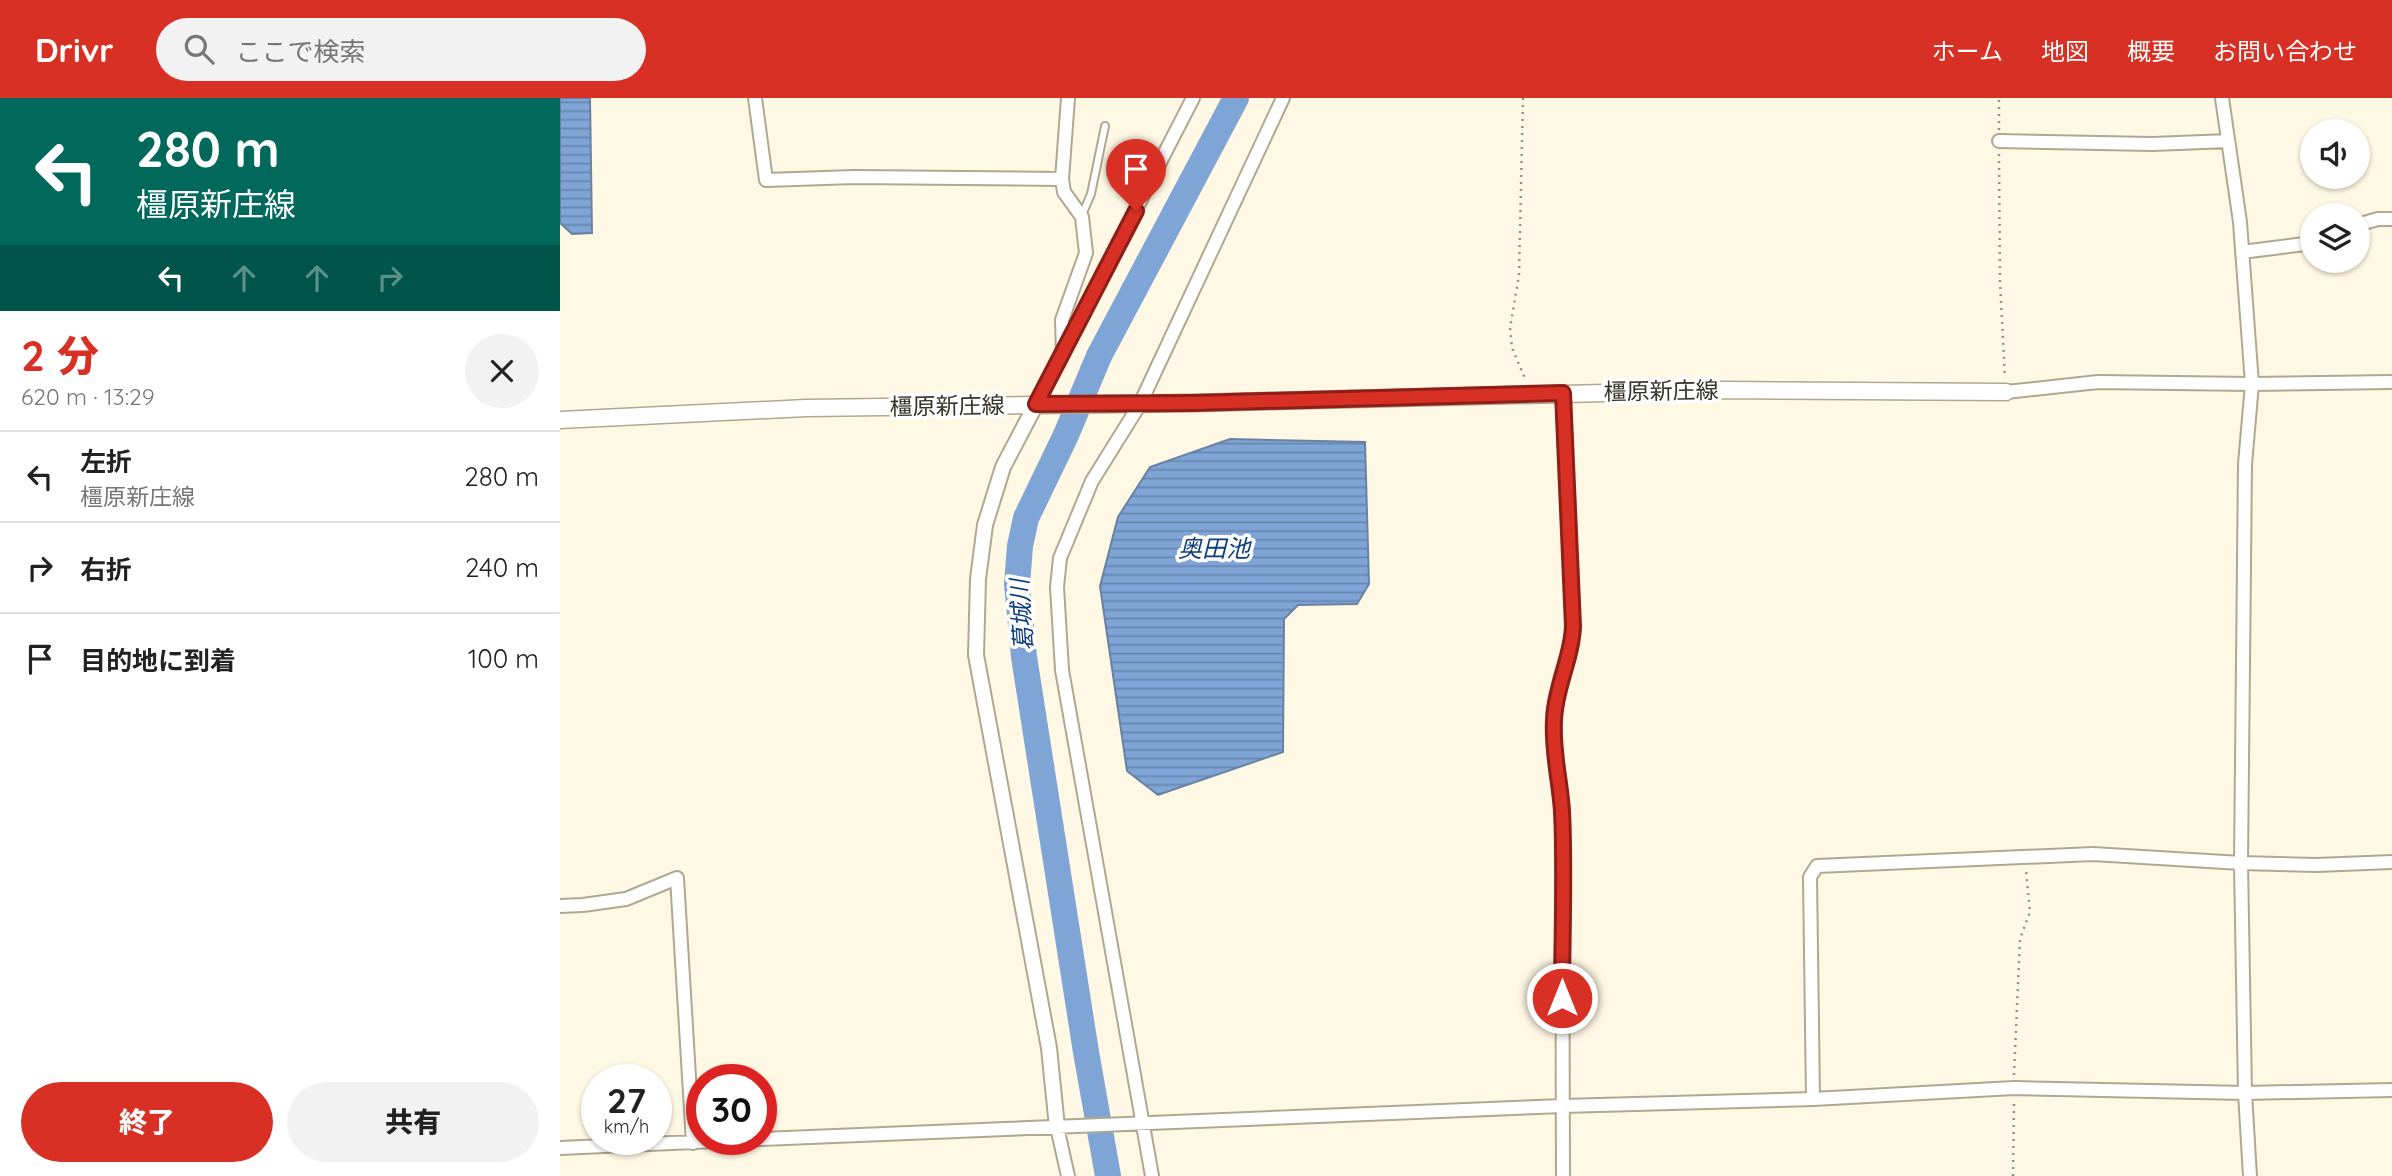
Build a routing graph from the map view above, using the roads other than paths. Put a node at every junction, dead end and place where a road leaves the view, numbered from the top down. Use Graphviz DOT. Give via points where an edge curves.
graph roads {
  1 [pos="755,98"];
  2 [pos="1068,98"];
  3 [pos="1192,98"];
  4 [pos="1283,98"];
  5 [pos="2222,98"];
  6 [pos="1105,126"];
  7 [pos="1999,141"];
  8 [pos="2228,141"];
  9 [pos="1062,179"];
  10 [pos="1082,217"];
  11 [pos="2392,219"];
  12 [pos="2370,221"];
  13 [pos="2300,245"];
  14 [pos="2242,252"];
  15 [pos="1063,355"];
  16 [pos="2392,382"];
  17 [pos="2252,384"];
  18 [pos="2006,392"];
  19 [pos="1563,393"];
  20 [pos="1041,404"];
  21 [pos="1140,404"];
  22 [pos="560,420"];
  23 [pos="2392,862"];
  24 [pos="2241,863"];
  25 [pos="560,906"];
  26 [pos="688,1064"];
  27 [pos="2392,1090"];
  28 [pos="2245,1093"];
  29 [pos="1813,1099"];
  30 [pos="1563,1106"];
  31 [pos="1139,1123"];
  32 [pos="1063,1127"];
  33 [pos="777,1138"];
  34 [pos="686,1143"];
  35 [pos="560,1148"];
  36 [pos="1068,1176"];
  37 [pos="1152,1176"];
  38 [pos="1563,1176"];
  39 [pos="2250,1176"];
  1 -- 9 [label="street" via="766,180"];
  2 -- 9 [label="street"];
  3 -- 15 [label="street"];
  4 -- 21 [label="street"];
  5 -- 8 [label="street"];
  6 -- 10 [label="lane"];
  7 -- 8 [label="street"];
  8 -- 14 [label="street"];
  9 -- 10 [label="street" via="1064,192"];
  10 -- 15 [label="street" via="1086,253 1062,320"];
  11 -- 12 [label="street"];
  13 -- 14 [label="street"];
  14 -- 17 [label="street"];
  15 -- 20 [label="street"];
  16 -- 17 [label="street"];
  17 -- 18 [label="street" via="2098,382"];
  17 -- 24 [label="street" via="2245,464"];
  18 -- 19 [label="main road, 橿原新庄線"];
  19 -- 21 [label="main road, 橿原新庄線"];
  19 -- 30 [label="street" via="1573,626 1554,719 1562,809"];
  20 -- 21 [label="main road, 橿原新庄線"];
  20 -- 22 [label="main road, 橿原新庄線"];
  20 -- 32 [label="street" via="1003,467 985,525 976,655"];
  21 -- 31 [label="street" via="1092,481 1060,558 1056,587 1062,670"];
  23 -- 24 [label="street"];
  24 -- 28 [label="street"];
  24 -- 29 [label="street" via="2093,855 1817,866 1810,877"];
  25 -- 26 [label="street" via="626,899 677,878"];
  27 -- 28 [label="street"];
  28 -- 29 [label="street" via="2014,1088"];
  28 -- 39 [label="street"];
  29 -- 30 [label="street"];
  30 -- 31 [label="street"];
  30 -- 38 [label="street"];
  31 -- 32 [label="street"];
  31 -- 37 [label="street"];
  32 -- 33 [label="street"];
  32 -- 36 [label="street"];
  34 -- 35 [label="street"];
}
